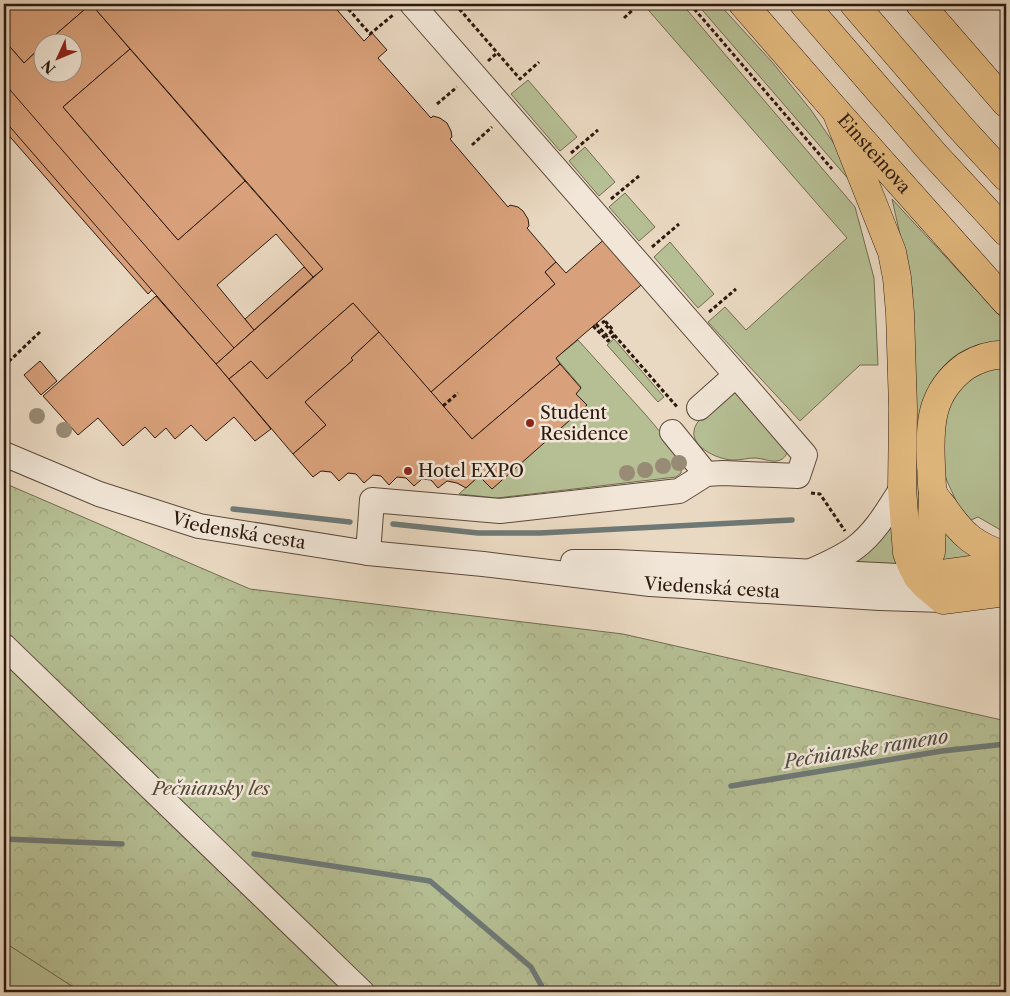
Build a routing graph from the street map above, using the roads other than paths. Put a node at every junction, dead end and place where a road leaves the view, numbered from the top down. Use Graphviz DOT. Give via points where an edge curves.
graph roads {
  1 [pos="744,4"];
  2 [pos="804,4"];
  3 [pos="854,4"];
  4 [pos="920,4"];
  5 [pos="406,7"];
  6 [pos="1006,103"];
  7 [pos="836,111"];
  8 [pos="1006,176"];
  9 [pos="1006,232"];
  10 [pos="1006,302"];
  11 [pos="1006,355"];
  12 [pos="736,375"];
  13 [pos="4,454"];
  14 [pos="706,474"];
  15 [pos="902,488"];
  16 [pos="933,493"];
  17 [pos="368,553"];
  18 [pos="1006,556"];
  19 [pos="482,564"];
  20 [pos="1006,565"];
  21 [pos="809,572"];
  22 [pos="918,577"];
  23 [pos="1006,592"];
  24 [pos="899,599"];
  25 [pos="943,600"];
  26 [pos="4,646"];
  27 [pos="362,992"];
  1 -- 7 [label="main road, Einsteinova"];
  2 -- 9 [label="main road"];
  3 -- 8 [label="main road"];
  4 -- 6 [label="main road"];
  5 -- 12 [label="street" via="555,167"];
  7 -- 10 [label="main road, Einsteinova"];
  7 -- 15 [label="main road" via="892,252 895,269 900,313"];
  11 -- 16 [label="main road" via="979,359 970,364 954,376 938,396 932,417"];
  12 -- 14 [label="street" via="684,417"];
  12 -- 14 [label="street" via="805,455 798,476"];
  13 -- 17 [label="street, Viedenská cesta" via="99,494 200,526"];
  14 -- 17 [label="street" via="679,491 500,511 372,500"];
  15 -- 21 [label="street" via="875,528 857,546"];
  15 -- 22 [label="main road" via="907,552"];
  16 -- 18 [label="main road" via="960,531 982,546"];
  16 -- 22 [label="main road" via="930,552"];
  17 -- 19 [label="street, Viedenská cesta"];
  19 -- 21 [label="street, Viedenská cesta" via="616,562"];
  19 -- 24 [label="street, Viedenská cesta" via="650,584"];
  20 -- 22 [label="main road, Viedenská cesta"];
  21 -- 22 [label="street, Viedenská cesta"];
  22 -- 24 [label="street"];
  22 -- 25 [label="main road"];
  23 -- 25 [label="main road, Viedenská cesta"];
  24 -- 25 [label="street, Viedenská cesta"];
  26 -- 27 [label="street"];
}
